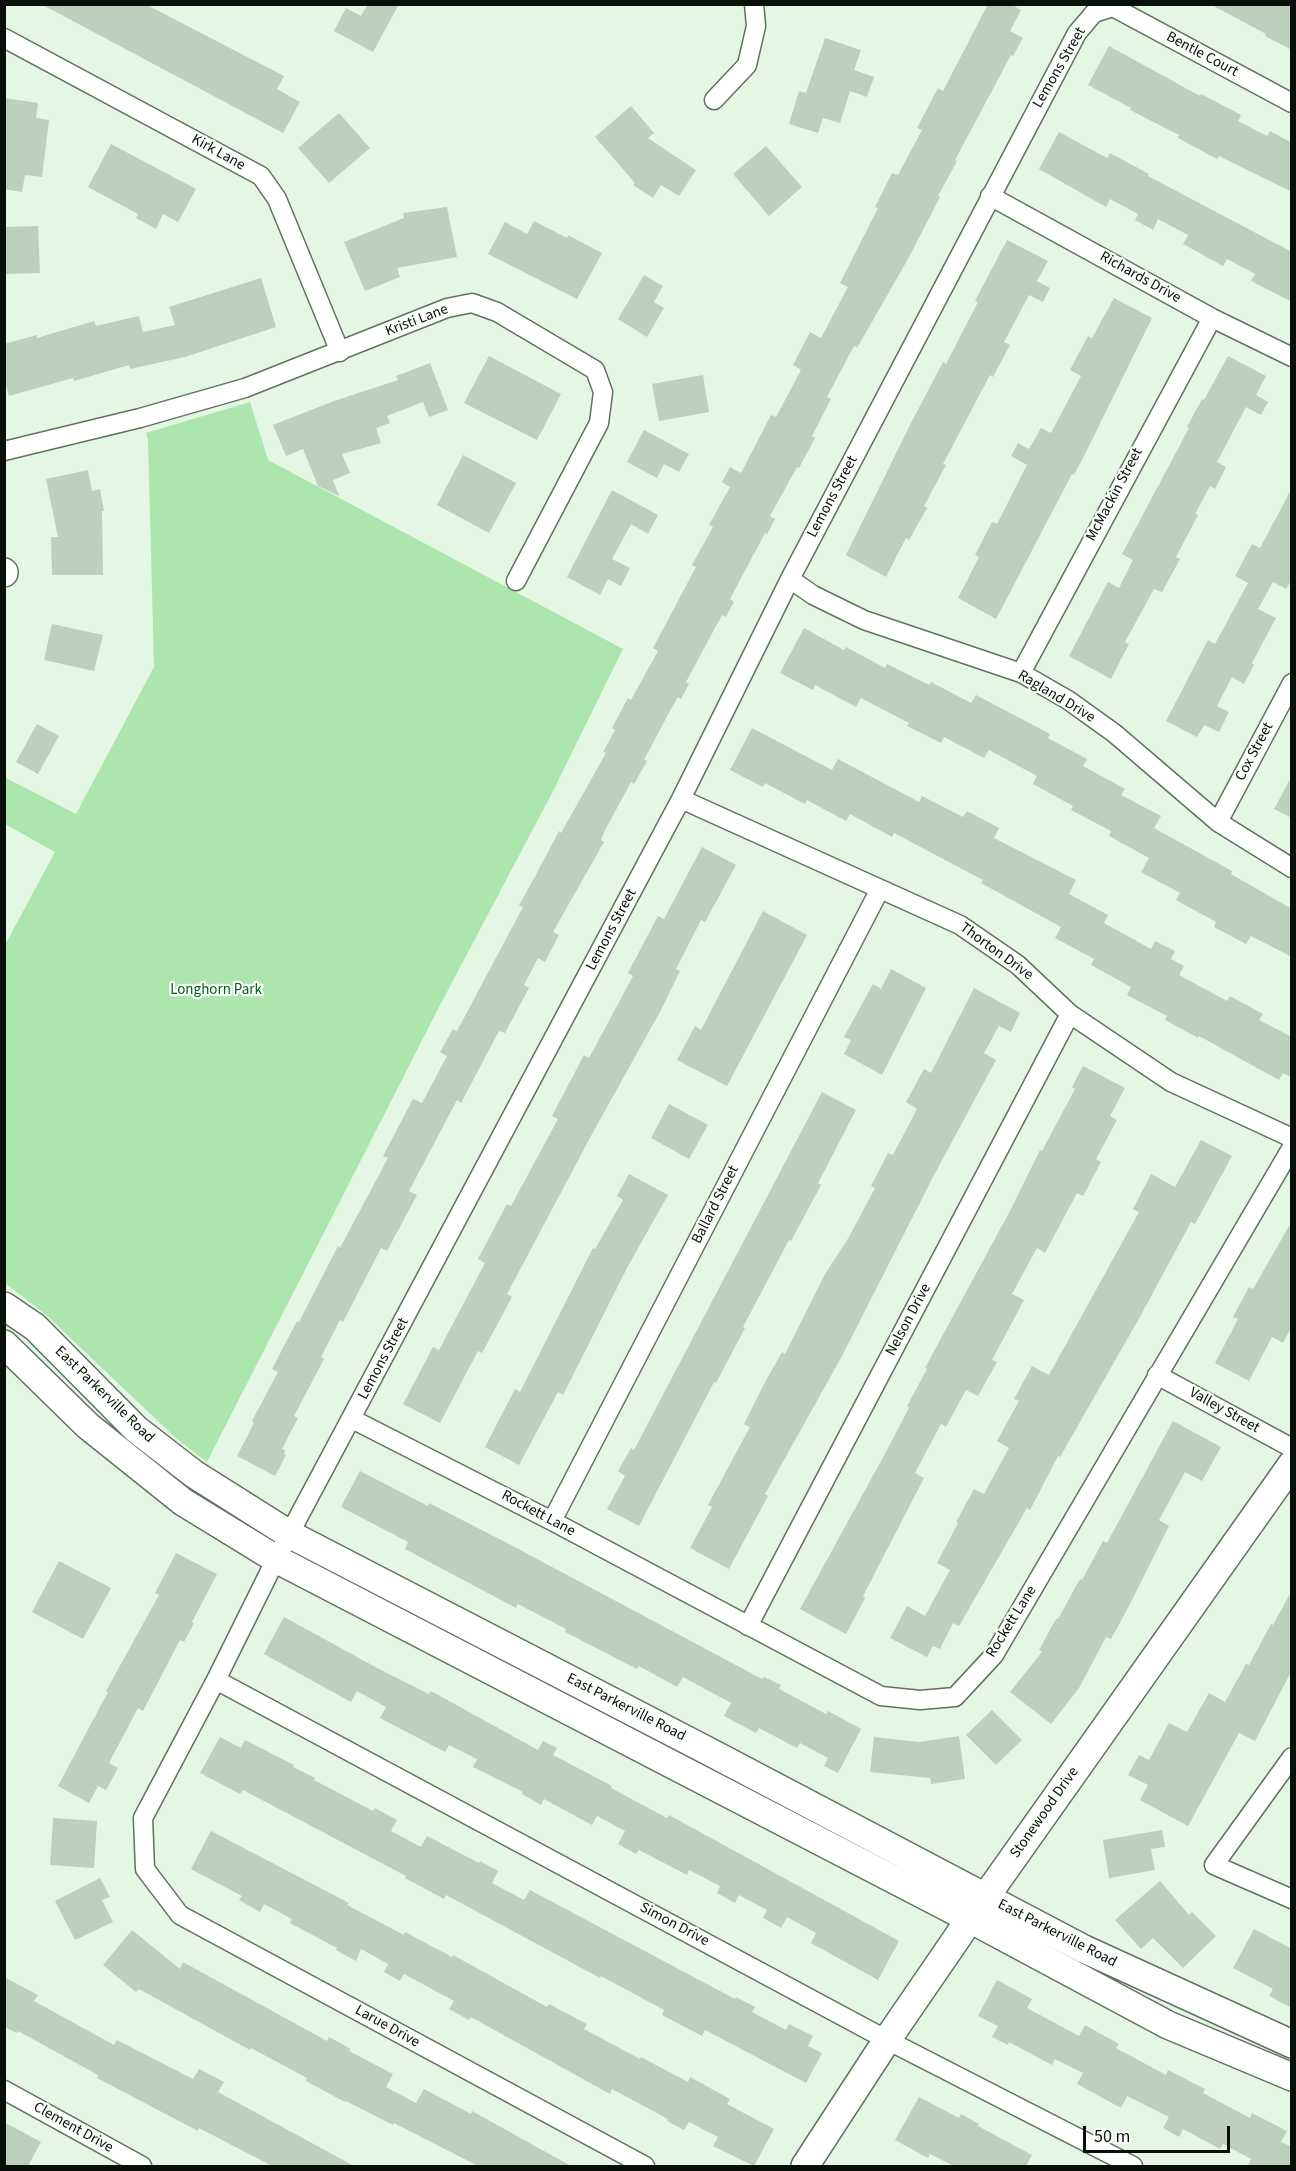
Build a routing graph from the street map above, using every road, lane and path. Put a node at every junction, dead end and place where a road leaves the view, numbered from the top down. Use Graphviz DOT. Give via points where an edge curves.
graph roads {
  1 [pos="754,4"];
  2 [pos="1113,8"];
  3 [pos="4,38"];
  4 [pos="714,100"];
  5 [pos="1292,103"];
  6 [pos="990,196"];
  7 [pos="1212,318"];
  8 [pos="340,352"];
  9 [pos="1292,357"];
  10 [pos="4,451"];
  11 [pos="790,579"];
  12 [pos="516,581"];
  13 [pos="1021,673"];
  14 [pos="1292,683"];
  15 [pos="681,799"];
  16 [pos="1218,822"];
  17 [pos="1292,868"];
  18 [pos="880,889"];
  19 [pos="1070,1014"];
  20 [pos="1292,1138"];
  21 [pos="1292,1147"];
  22 [pos="4,1306"];
  23 [pos="4,1344"];
  24 [pos="1157,1375"];
  25 [pos="352,1419"];
  26 [pos="1292,1448"];
  27 [pos="1292,1464"];
  28 [pos="552,1521"];
  29 [pos="289,1534"];
  30 [pos="276,1559"];
  31 [pos="748,1626"];
  32 [pos="216,1680"];
  33 [pos="1292,1757"];
  34 [pos="146,1869"];
  35 [pos="986,1897"];
  36 [pos="1292,1899"];
  37 [pos="970,1919"];
  38 [pos="887,2040"];
  39 [pos="1292,2044"];
  40 [pos="1292,2076"];
  41 [pos="4,2090"];
  42 [pos="142,2166"];
  43 [pos="645,2166"];
  44 [pos="805,2166"];
  45 [pos="1133,2166"];
  1 -- 4 [label="street" via="756,26 747,65"];
  2 -- 5 [label="street, Bentle Court"];
  2 -- 6 [label="street, Lemons Street" via="1094,13 1077,33"];
  3 -- 8 [label="street, Kirk Lane" via="261,176 277,199"];
  6 -- 7 [label="street, Richards Drive"];
  6 -- 11 [label="street, Lemons Street"];
  7 -- 9 [label="street, Richards Drive"];
  7 -- 13 [label="street, McMackin Street"];
  8 -- 10 [label="street, Kristi Lane" via="245,388"];
  8 -- 12 [label="street, Kristi Lane" via="447,308 472,303 498,312 595,370 603,392 600,423"];
  11 -- 13 [label="street, Ragland Drive" via="864,620"];
  11 -- 15 [label="street, Lemons Street"];
  13 -- 16 [label="street, Ragland Drive" via="1114,733"];
  14 -- 16 [label="street, Cox Street"];
  15 -- 18 [label="street, Thorton Drive"];
  15 -- 25 [label="street, Lemons Street"];
  16 -- 17 [label="street, Ragland Drive"];
  18 -- 19 [label="street, Thorton Drive" via="960,925 1018,965"];
  18 -- 28 [label="street, Ballard Street"];
  19 -- 20 [label="street, Thorton Drive" via="1171,1082"];
  19 -- 31 [label="street, Nelson Drive"];
  21 -- 24 [label="street, Rockett Lane"];
  22 -- 29 [label="main road, East Parkerville Road" via="35,1327 136,1429 194,1474"];
  23 -- 30 [label="main road, East Parkerville Road" via="88,1426 183,1502"];
  24 -- 26 [label="street, Valley Street"];
  24 -- 31 [label="street, Rockett Lane" via="994,1655 955,1697 920,1700 880,1696"];
  25 -- 28 [label="street, Rockett Lane"];
  25 -- 29 [label="street, Lemons Street"];
  27 -- 35 [label="main road, Stonewood Drive"];
  28 -- 31 [label="street, Rockett Lane"];
  29 -- 30 [label="street, Lemons Street"];
  29 -- 35 [label="main road, East Parkerville Road"];
  30 -- 32 [label="street, Lemons Street"];
  30 -- 37 [label="main road, East Parkerville Road"];
  32 -- 34 [label="street, Lemons Street" via="143,1818"];
  32 -- 38 [label="street, Simon Drive"];
  33 -- 36 [label="street" via="1214,1865"];
  34 -- 43 [label="street, Larue Drive" via="180,1915"];
  35 -- 37 [label="main road, Stonewood Drive"];
  35 -- 39 [label="main road, East Parkerville Road" via="1084,1949"];
  37 -- 38 [label="main road, Stonewood Drive"];
  37 -- 40 [label="main road, East Parkerville Road" via="1168,2025"];
  38 -- 44 [label="main road, Stonewood Drive"];
  38 -- 45 [label="street, Simon Drive"];
  41 -- 42 [label="street, Clement Drive"];
}
